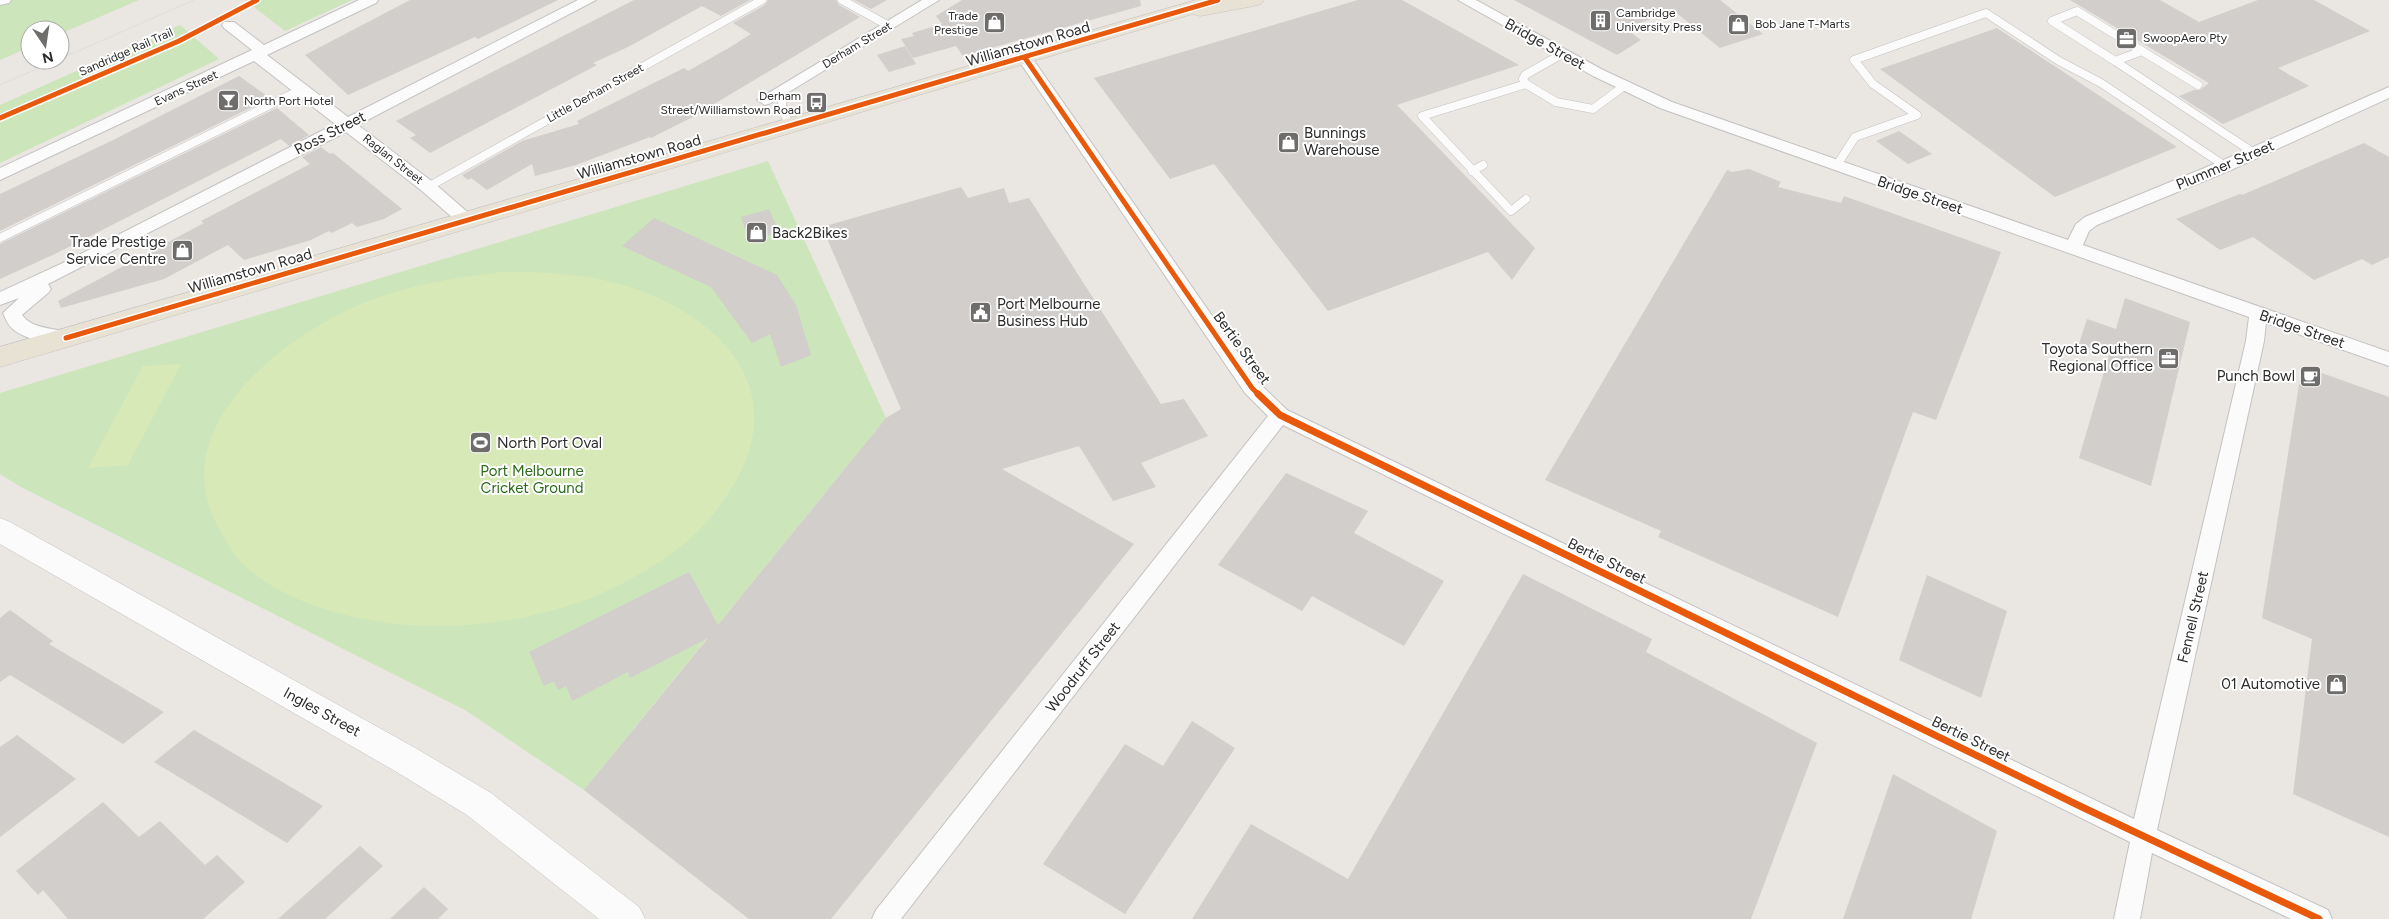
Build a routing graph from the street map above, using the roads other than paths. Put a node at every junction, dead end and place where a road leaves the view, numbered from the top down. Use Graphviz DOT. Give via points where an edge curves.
graph roads {
  1 [pos="4,0"];
  2 [pos="371,0"];
  3 [pos="589,0"];
  4 [pos="762,0"];
  5 [pos="842,0"];
  6 [pos="932,0"];
  7 [pos="1218,0"];
  8 [pos="1254,0"];
  9 [pos="1465,0"];
  10 [pos="0,2"];
  11 [pos="1167,17"];
  12 [pos="229,25"];
  13 [pos="889,26"];
  14 [pos="2142,51"];
  15 [pos="259,53"];
  16 [pos="1562,54"];
  17 [pos="1025,58"];
  18 [pos="2114,61"];
  19 [pos="1526,84"];
  20 [pos="2198,84"];
  21 [pos="1624,86"];
  22 [pos="302,88"];
  23 [pos="782,90"];
  24 [pos="2389,92"];
  25 [pos="765,100"];
  26 [pos="348,124"];
  27 [pos="790,126"];
  28 [pos="2254,152"];
  29 [pos="1483,165"];
  30 [pos="1837,165"];
  31 [pos="2225,166"];
  32 [pos="1472,172"];
  33 [pos="0,175"];
  34 [pos="428,187"];
  35 [pos="1526,199"];
  36 [pos="466,220"];
  37 [pos="0,238"];
  38 [pos="2073,248"];
  39 [pos="71,266"];
  40 [pos="0,299"];
  41 [pos="2258,314"];
  42 [pos="7,318"];
  43 [pos="66,338"];
  44 [pos="0,357"];
  45 [pos="2389,359"];
  46 [pos="1280,415"];
  47 [pos="0,530"];
  48 [pos="2144,835"];
  49 [pos="627,919"];
  50 [pos="885,919"];
  51 [pos="2127,919"];
  52 [pos="2319,919"];
  1 -- 10 [label="street"];
  2 -- 15 [label="street, Evans Street"];
  3 -- 26 [label="street, Ross Street"];
  4 -- 34 [label="lane, Little Derham Street"];
  5 -- 13 [label="lane"];
  6 -- 13 [label="street, Derham Street"];
  7 -- 11 [label="main road, Williamstown Road"];
  8 -- 11 [label="main road, Williamstown Road"];
  9 -- 16 [label="street, Bridge Street"];
  11 -- 17 [label="main road, Williamstown Road"];
  12 -- 15 [label="street, Raglan Street" via="259,48"];
  13 -- 23 [label="street, Derham Street"];
  14 -- 18 [label="lane"];
  14 -- 18 [label="lane" via="2077,11 2052,21"];
  14 -- 20 [label="lane"];
  15 -- 22 [label="street, Raglan Street" via="260,58"];
  15 -- 33 [label="street, Evans Street"];
  16 -- 19 [label="lane" via="1525,75"];
  16 -- 21 [label="street, Bridge Street"];
  17 -- 27 [label="main road, Williamstown Road"];
  17 -- 46 [label="street, Bertie Street" via="1252,388"];
  18 -- 28 [label="lane"];
  19 -- 21 [label="lane" via="1556,102 1593,109"];
  19 -- 32 [label="lane" via="1422,116"];
  21 -- 30 [label="street, Bridge Street"];
  22 -- 26 [label="street, Raglan Street"];
  22 -- 37 [label="lane"];
  23 -- 25 [label="street, Derham Street"];
  23 -- 27 [label="lane" via="782,109"];
  24 -- 28 [label="street, Plummer Street"];
  26 -- 34 [label="street, Raglan Street"];
  26 -- 39 [label="street, Ross Street"];
  27 -- 36 [label="main road, Williamstown Road"];
  28 -- 31 [label="street, Plummer Street"];
  29 -- 32 [label="lane"];
  30 -- 31 [label="lane" via="1855,137 1917,115 1875,86 1857,69 1854,60 1986,12 2059,61 2101,83"];
  30 -- 38 [label="street, Bridge Street"];
  31 -- 38 [label="street, Plummer Street" via="2091,221 2082,228"];
  32 -- 35 [label="lane" via="1511,211"];
  34 -- 36 [label="street, Raglan Street"];
  36 -- 43 [label="main road, Williamstown Road"];
  38 -- 41 [label="street, Bridge Street"];
  39 -- 40 [label="street, Ross Street"];
  39 -- 42 [label="street, Ross Street"];
  41 -- 45 [label="street, Bridge Street"];
  41 -- 48 [label="street, Fennell Street" via="2255,341"];
  42 -- 43 [label="street, Ross Street" via="25,329"];
  43 -- 44 [label="main road, Williamstown Road"];
  46 -- 48 [label="street, Bertie Street"];
  46 -- 50 [label="street, Woodruff Street"];
  47 -- 49 [label="street, Ingles Street" via="446,784 478,804"];
  48 -- 51 [label="street, Fennell Street"];
  48 -- 52 [label="street, Bertie Street"];
}
